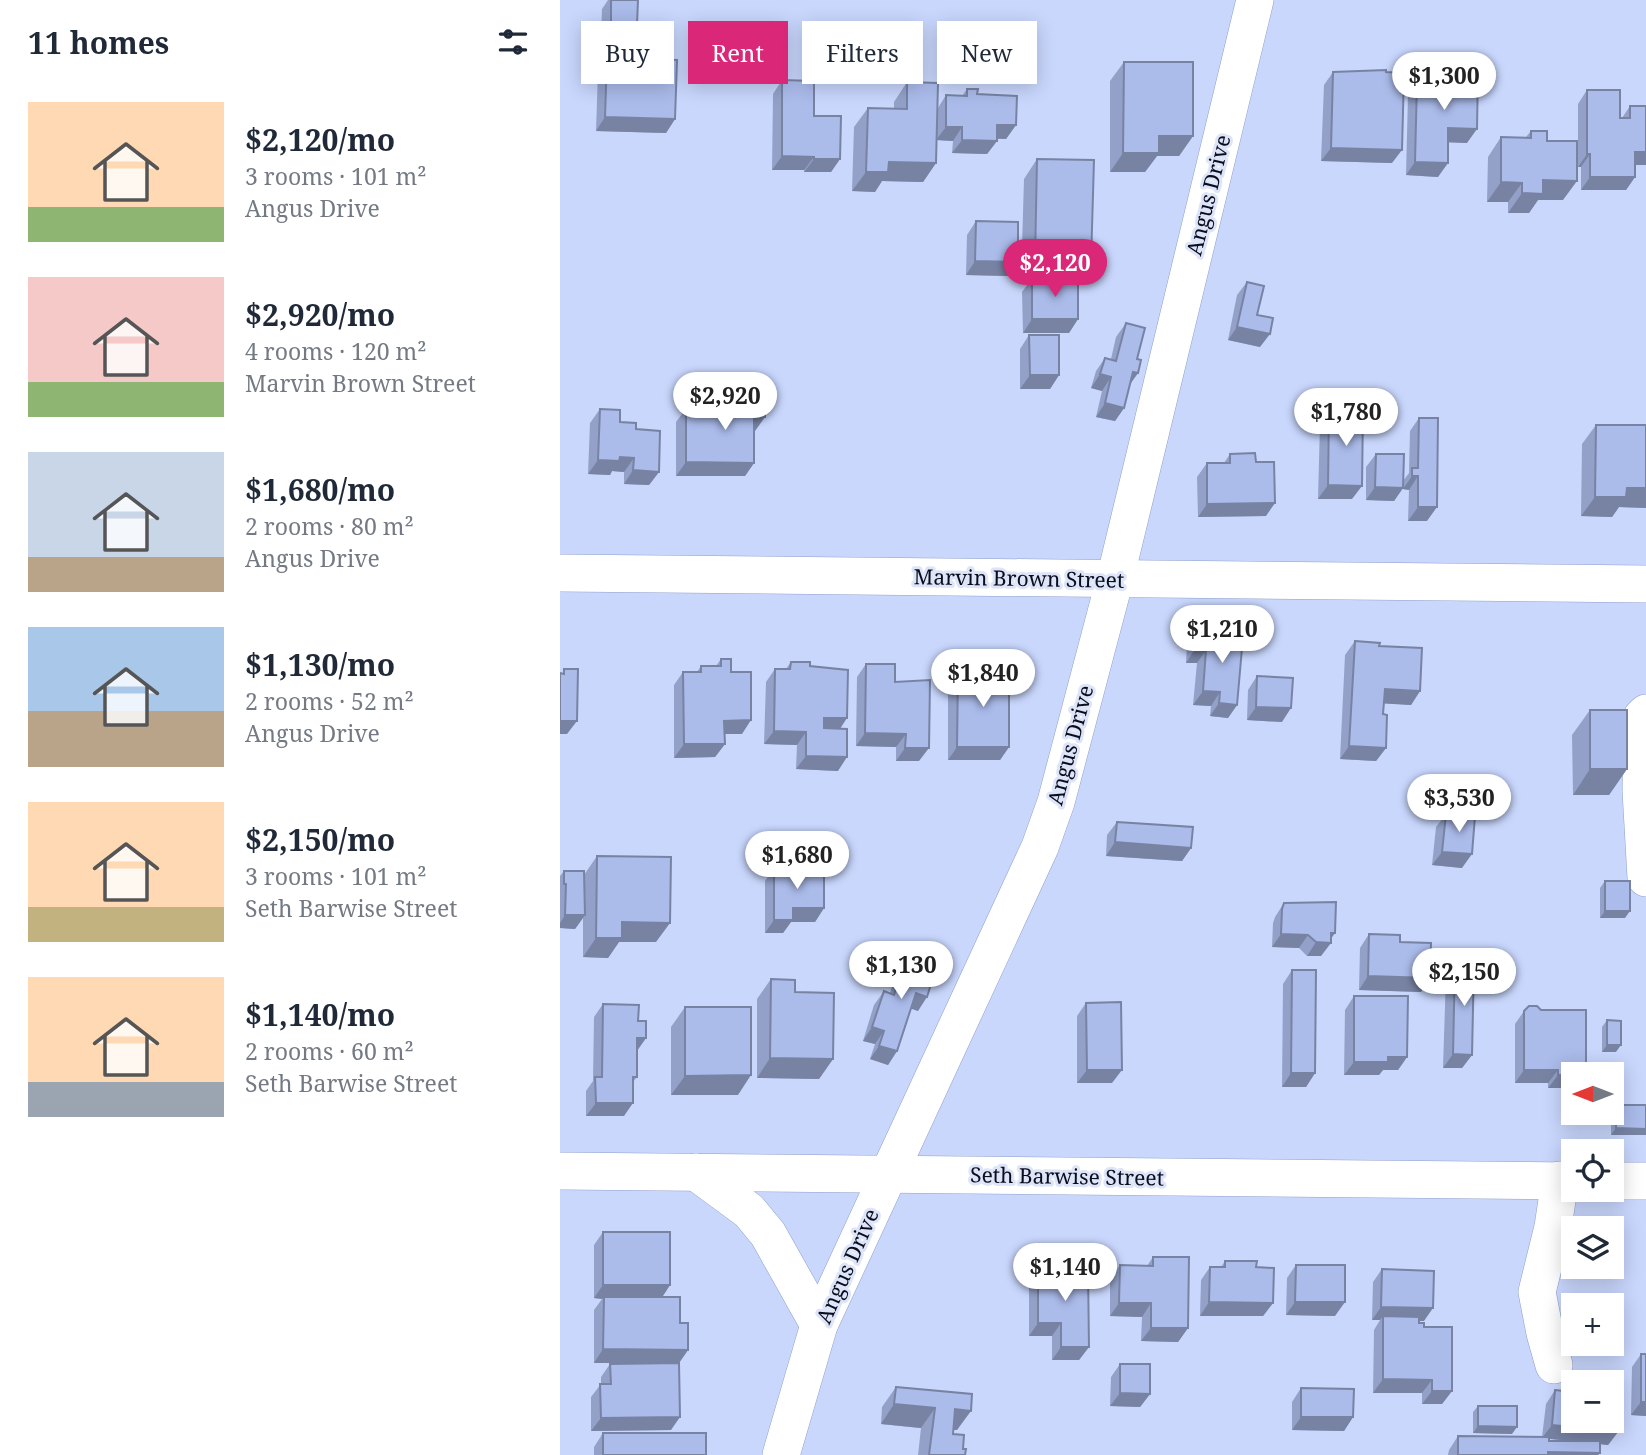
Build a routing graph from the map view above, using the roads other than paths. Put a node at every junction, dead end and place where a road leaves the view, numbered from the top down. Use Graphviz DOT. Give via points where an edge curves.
graph roads {
  1 [pos="1255,0"];
  2 [pos="560,573"];
  3 [pos="1115,579"];
  4 [pos="1646,584"];
  5 [pos="1646,713"];
  6 [pos="1646,878"];
  7 [pos="560,1171"];
  8 [pos="696,1172"];
  9 [pos="889,1174"];
  10 [pos="1561,1181"];
  11 [pos="1624,1181"];
  12 [pos="1646,1181"];
  13 [pos="1561,1201"];
  14 [pos="819,1325"];
  15 [pos="1555,1365"];
  16 [pos="781,1455"];
  1 -- 3 [label="street, Angus Drive"];
  2 -- 3 [label="street, Marvin Brown Street"];
  3 -- 4 [label="street, Marvin Brown Street"];
  3 -- 9 [label="street, Angus Drive" via="1040,847"];
  5 -- 6 [label="street" via="1642,717 1641,791"];
  7 -- 8 [label="street, Seth Barwise Street"];
  8 -- 9 [label="street, Seth Barwise Street"];
  8 -- 14 [label="street" via="749,1211 768,1234"];
  9 -- 10 [label="street, Seth Barwise Street"];
  9 -- 14 [label="street, Angus Drive"];
  11 -- 12 [label="street"];
  13 -- 15 [label="street" via="1537,1292"];
  14 -- 16 [label="street, Angus Drive"];
}
